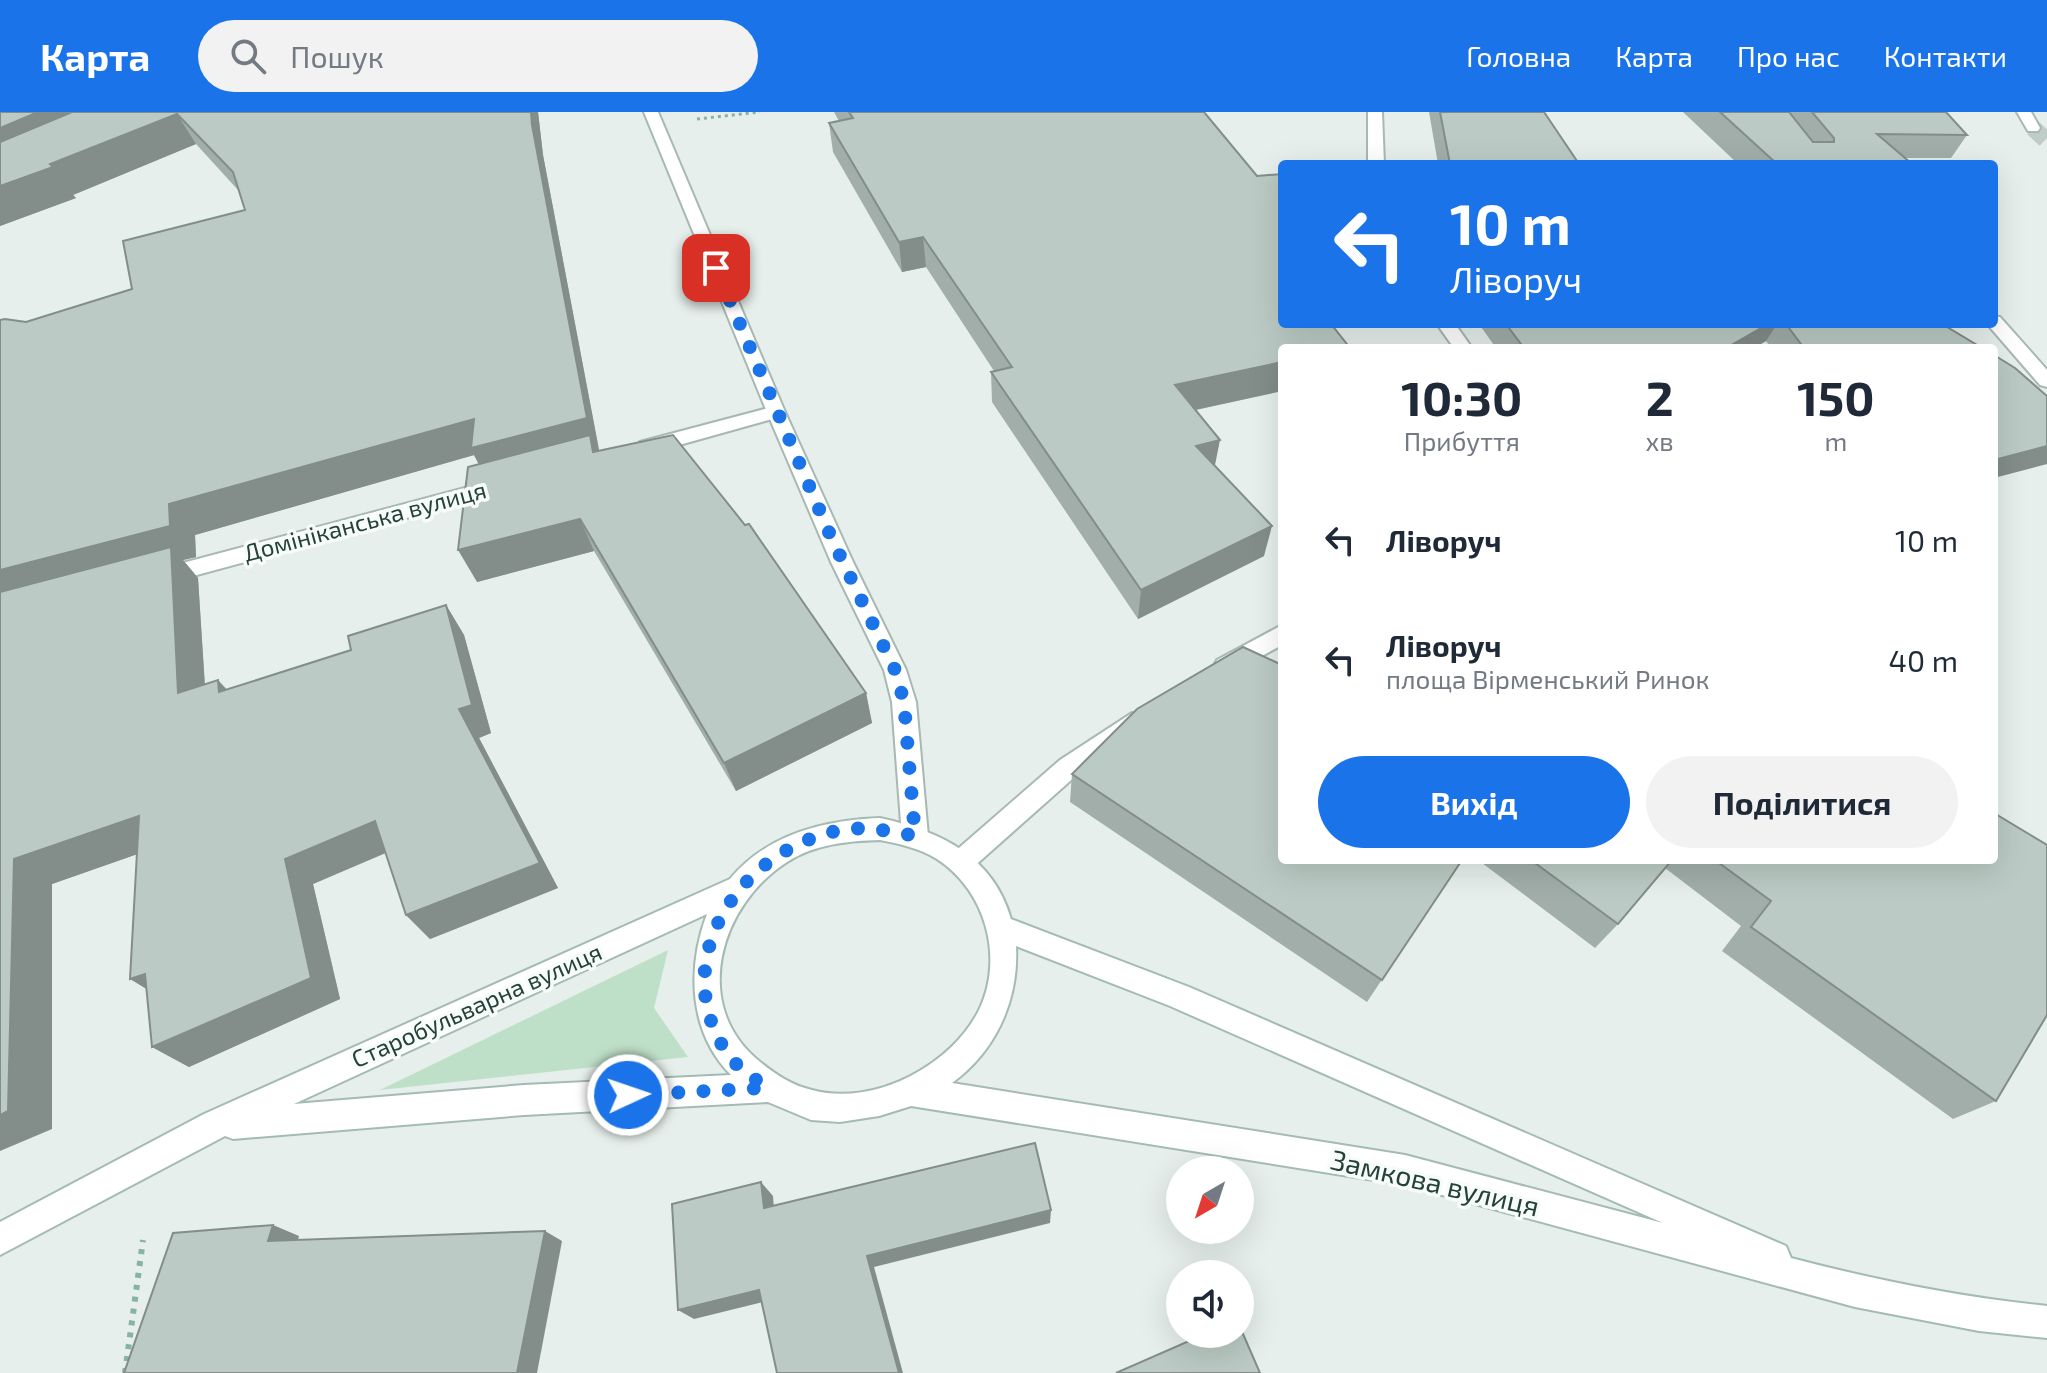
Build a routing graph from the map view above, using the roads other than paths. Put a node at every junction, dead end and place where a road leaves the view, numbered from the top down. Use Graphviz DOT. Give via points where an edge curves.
graph roads {
  1 [pos="1375,112"];
  2 [pos="2024,112"];
  3 [pos="654,118"];
  4 [pos="2033,128"];
  5 [pos="1376,160"];
  6 [pos="1998,326"];
  7 [pos="2047,381"];
  8 [pos="776,412"];
  9 [pos="624,453"];
  10 [pos="517,482"];
  11 [pos="137,584"];
  12 [pos="1278,636"];
  13 [pos="1200,682"];
  14 [pos="1149,712"];
  15 [pos="915,836"];
  16 [pos="961,862"];
  17 [pos="739,887"];
  18 [pos="1002,928"];
  19 [pos="766,1088"];
  20 [pos="913,1092"];
  21 [pos="215,1125"];
  22 [pos="0,1239"];
  23 [pos="1855,1291"];
  24 [pos="2047,1322"];
  1 -- 5 [label="main road"];
  2 -- 4 [label="main road"];
  3 -- 8 [label="main road"];
  6 -- 7 [label="main road"];
  8 -- 9 [label="main road"];
  8 -- 15 [label="main road" via="895,670 904,702"];
  10 -- 11 [label="main road, Домініканська вулиця"];
  12 -- 13 [label="main road"];
  14 -- 16 [label="main road" via="1069,767"];
  15 -- 16 [label="main road"];
  15 -- 17 [label="main road" via="880,829 844,830 808,839 774,856"];
  16 -- 18 [label="main road" via="993,903"];
  17 -- 19 [label="main road" via="715,927 705,971 709,1016 730,1057"];
  17 -- 21 [label="main road, Старобульварна вулиця"];
  18 -- 20 [label="main road" via="1005,965 996,1002 978,1038 949,1069"];
  18 -- 23 [label="main road, Замкова вулиця" via="1179,996"];
  19 -- 20 [label="main road" via="812,1105 864,1106"];
  19 -- 21 [label="main road, Старобульварна вулиця" via="524,1100"];
  20 -- 23 [label="main road, Замкова вулиця" via="1405,1170"];
  21 -- 22 [label="main road, Старобульварна вулиця"];
  23 -- 24 [label="main road, Замкова вулиця"];
}
